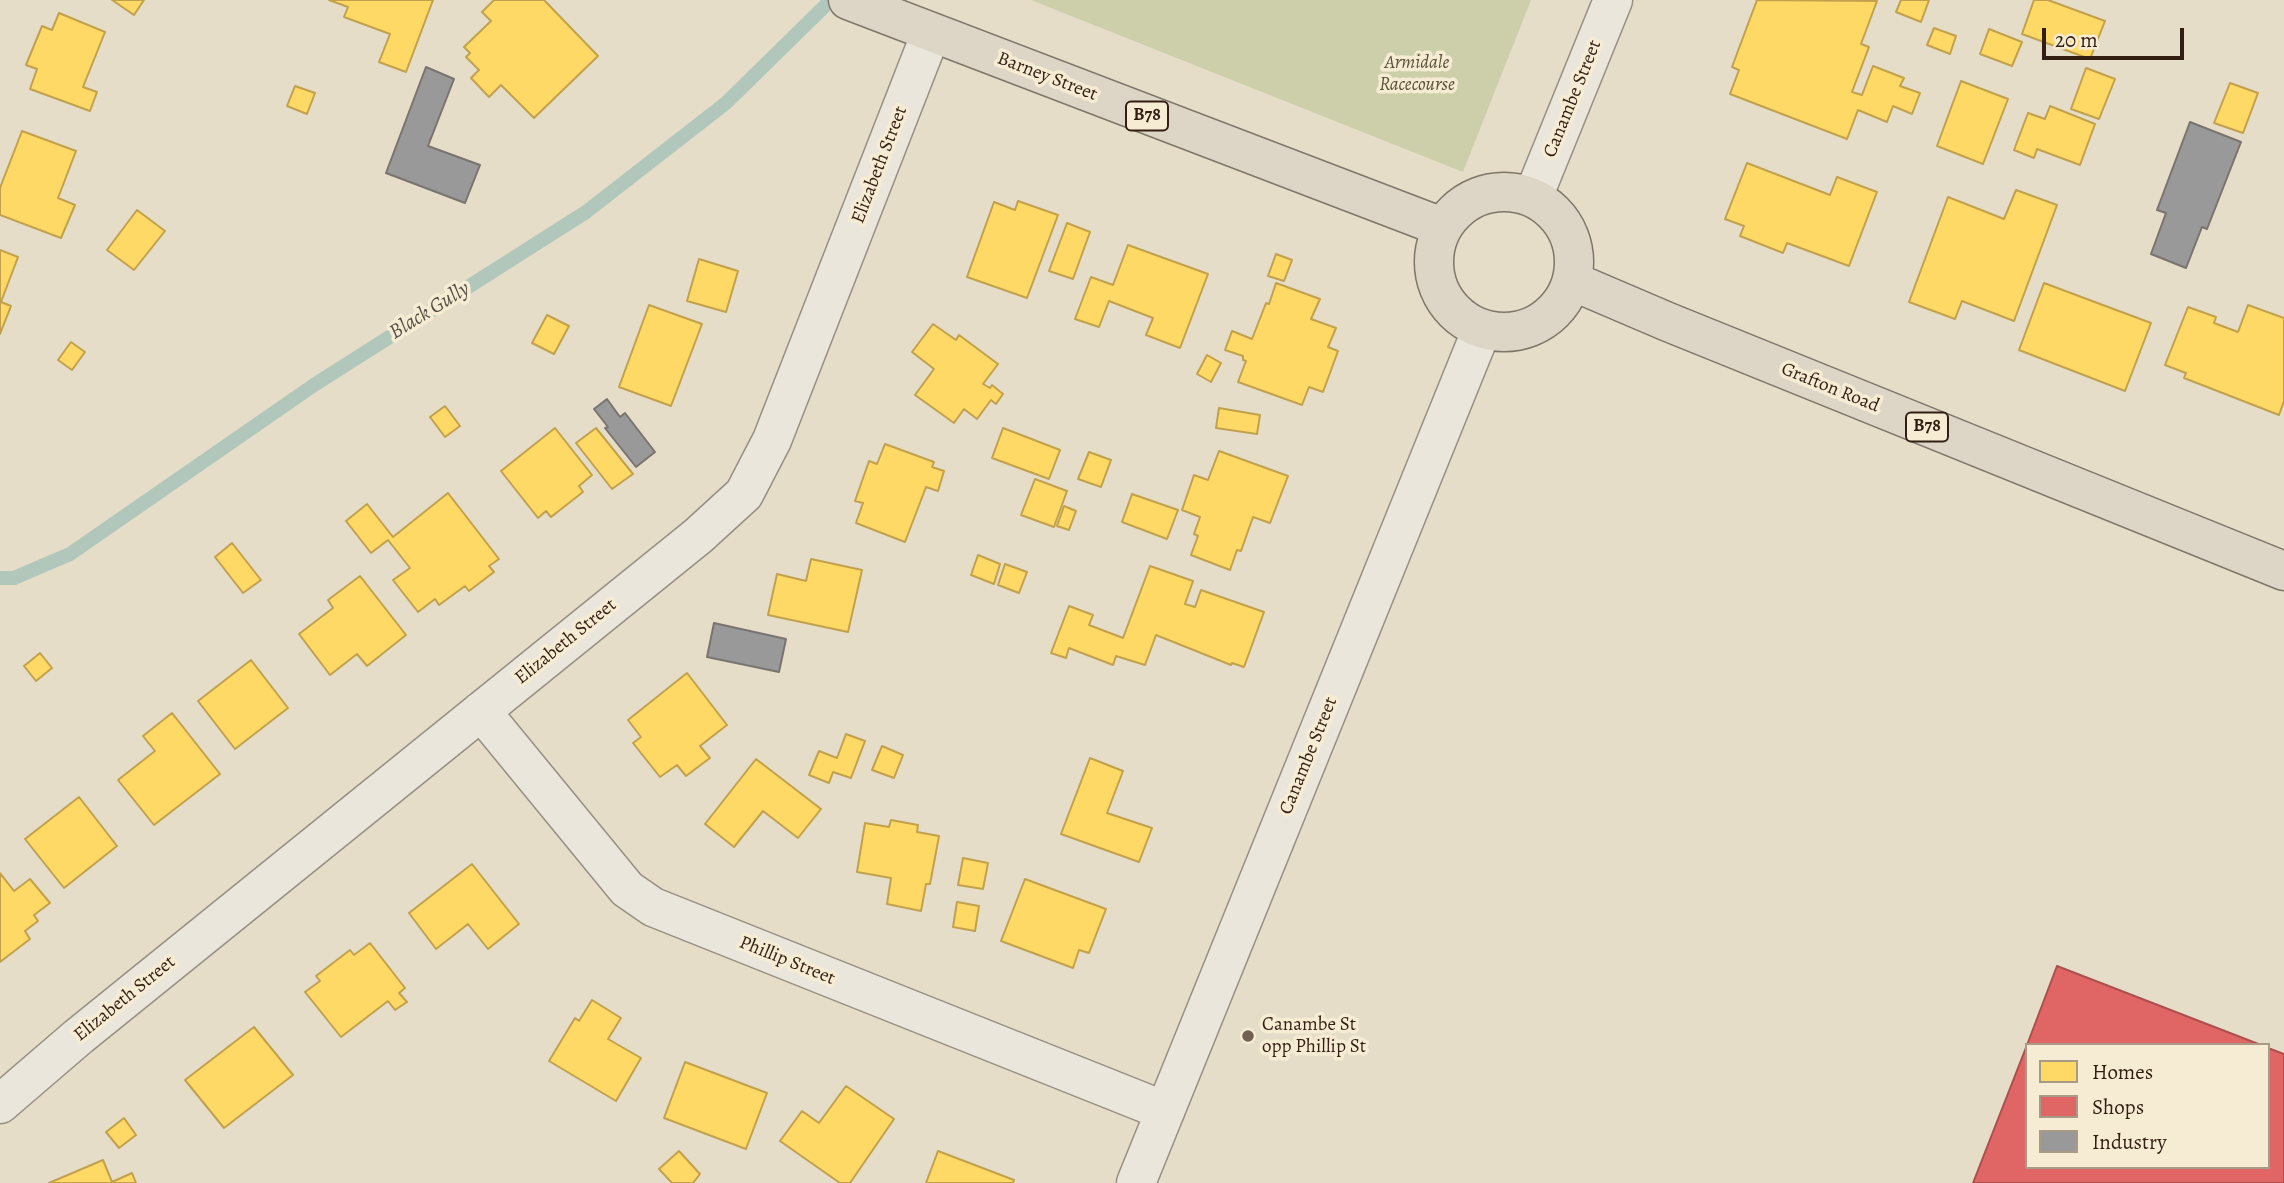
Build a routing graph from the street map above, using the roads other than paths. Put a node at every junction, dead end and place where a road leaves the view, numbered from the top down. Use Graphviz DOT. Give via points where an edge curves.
graph roads {
  1 [pos="1613,0"];
  2 [pos="851,1"];
  3 [pos="931,33"];
  4 [pos="1533,197"];
  5 [pos="1442,227"];
  6 [pos="1572,281"];
  7 [pos="1482,329"];
  8 [pos="2284,571"];
  9 [pos="481,711"];
  10 [pos="0,1104"];
  11 [pos="1165,1111"];
  12 [pos="1136,1183"];
  1 -- 4 [label="street, Canambe Street"];
  2 -- 3 [label="main road, Barney Street / B78"];
  3 -- 5 [label="main road, Barney Street / B78"];
  3 -- 9 [label="street, Elizabeth Street" via="772,440 744,494"];
  4 -- 5 [label="main road" via="1516,192 1480,196 1464,204"];
  4 -- 6 [label="main road" via="1547,206 1568,232 1573,248"];
  5 -- 7 [label="main road" via="1433,270 1439,289 1464,320"];
  6 -- 7 [label="main road" via="1553,314 1537,324 1500,333"];
  6 -- 8 [label="main road, Grafton Road / B78"];
  7 -- 11 [label="street, Canambe Street"];
  9 -- 10 [label="street, Elizabeth Street"];
  9 -- 11 [label="street, Phillip Street" via="627,889 653,907"];
  11 -- 12 [label="street, Canambe Street"];
}
